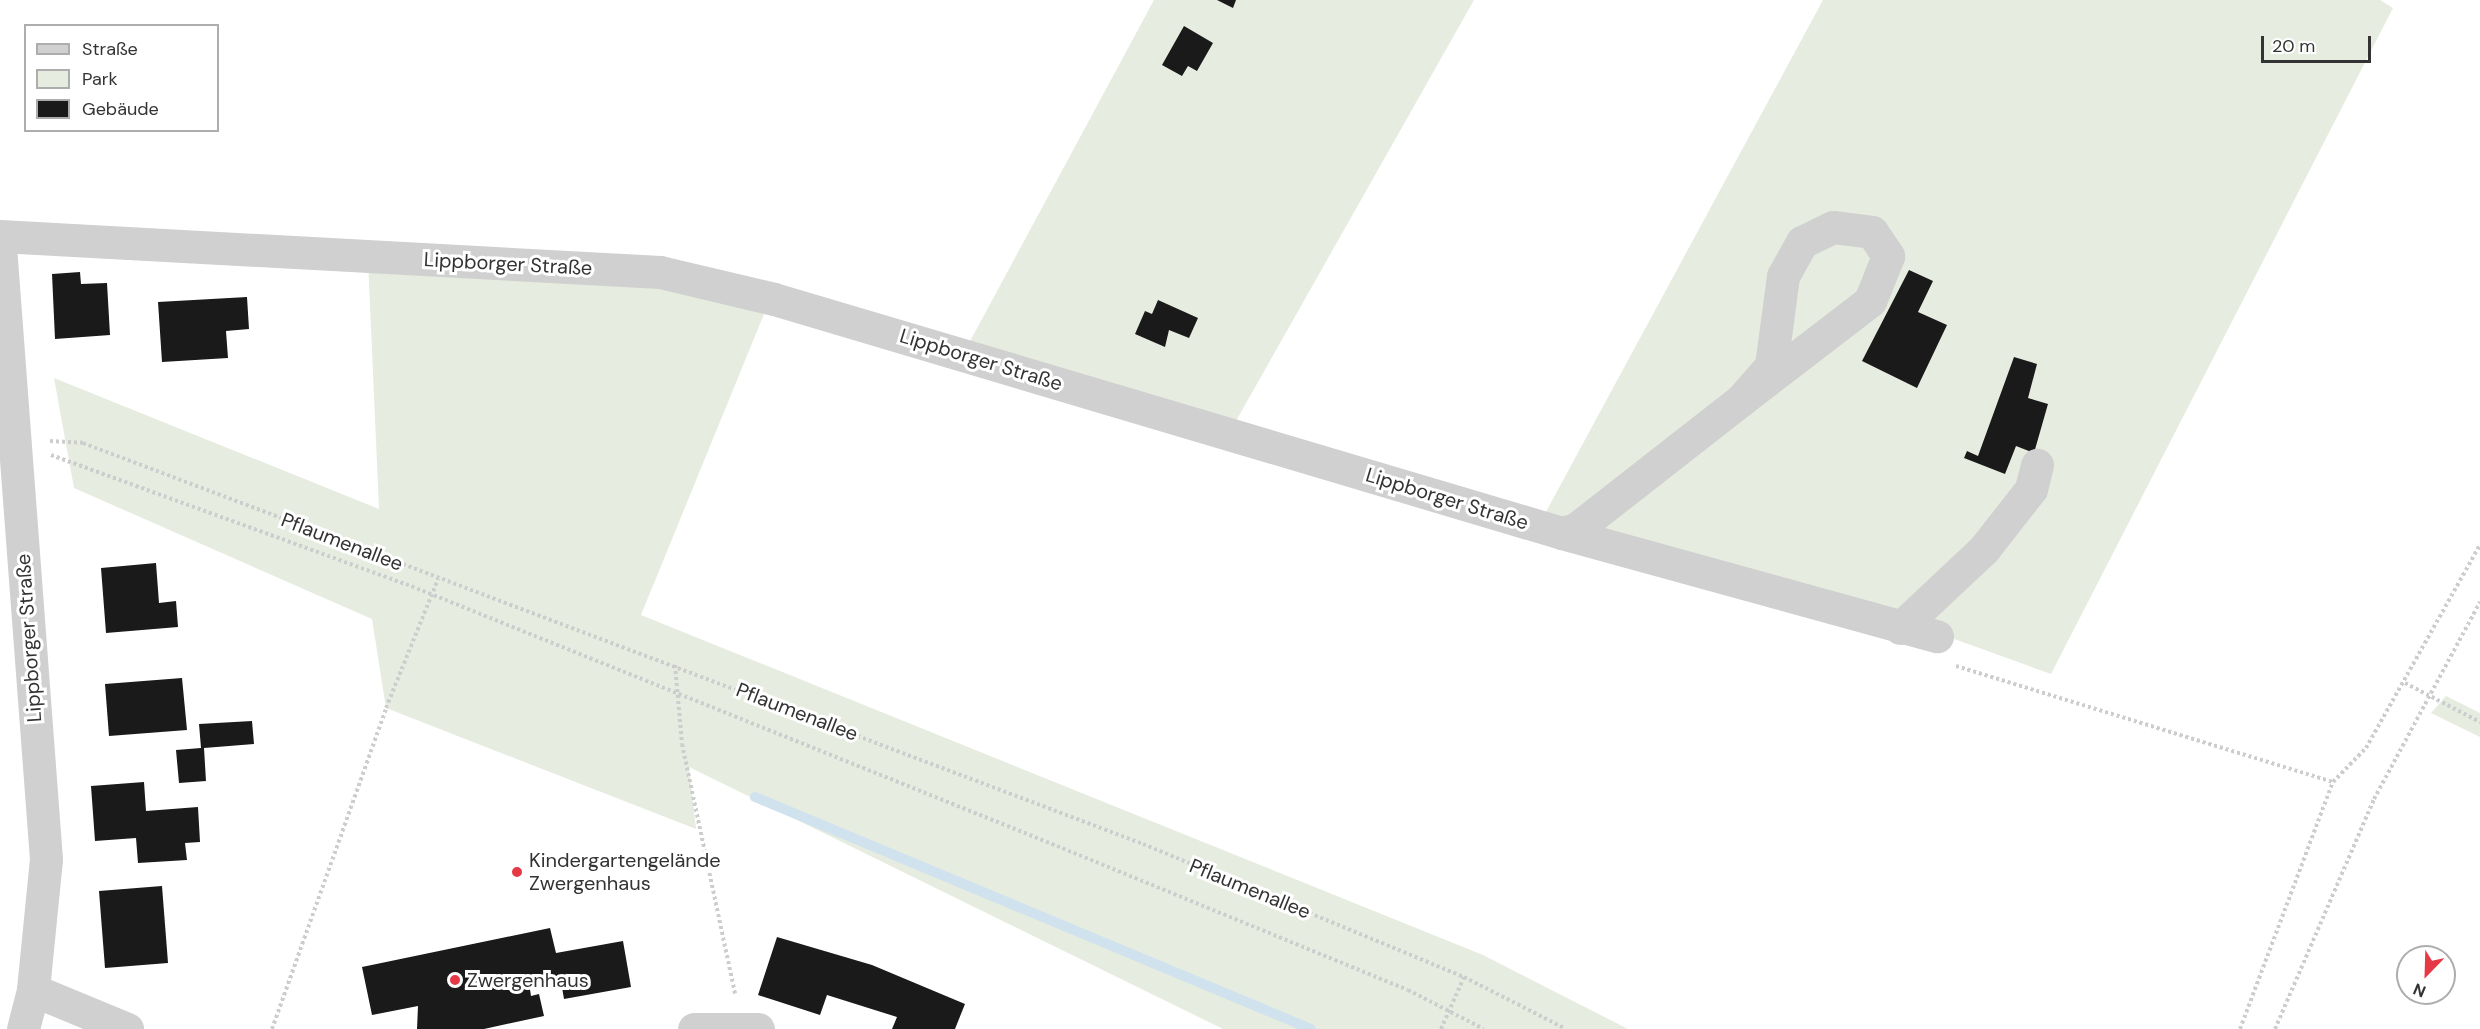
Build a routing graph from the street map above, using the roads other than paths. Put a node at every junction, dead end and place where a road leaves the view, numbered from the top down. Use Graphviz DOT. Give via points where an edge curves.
graph roads {
  1 [pos="0,236"];
  2 [pos="0,246"];
  3 [pos="1741,399"];
  4 [pos="9,421"];
  5 [pos="2037,465"];
  6 [pos="1562,533"];
  7 [pos="1900,628"];
  8 [pos="1943,650"];
  9 [pos="33,990"];
  10 [pos="750,1027"];
  11 [pos="23,1029"];
  12 [pos="127,1029"];
  13 [pos="694,1029"];
  1 -- 6 [label="street, Lippborger Straße" via="660,272 774,299"];
  2 -- 4 [label="street, Lippborger Straße"];
  3 -- 3 [label="street" via="1869,301 1888,256 1872,232 1833,227 1802,242 1783,276 1771,366"];
  3 -- 6 [label="street" via="1576,529"];
  4 -- 9 [label="street, Lippborger Straße" via="46,859"];
  5 -- 7 [label="street" via="2031,489 1984,549"];
  6 -- 7 [label="street, Lippborger Straße"];
  7 -- 8 [label="street, Lippborger Straße"];
  9 -- 11 [label="street, Lippborger Straße"];
  9 -- 12 [label="street"];
  10 -- 13 [label="street"];
}
